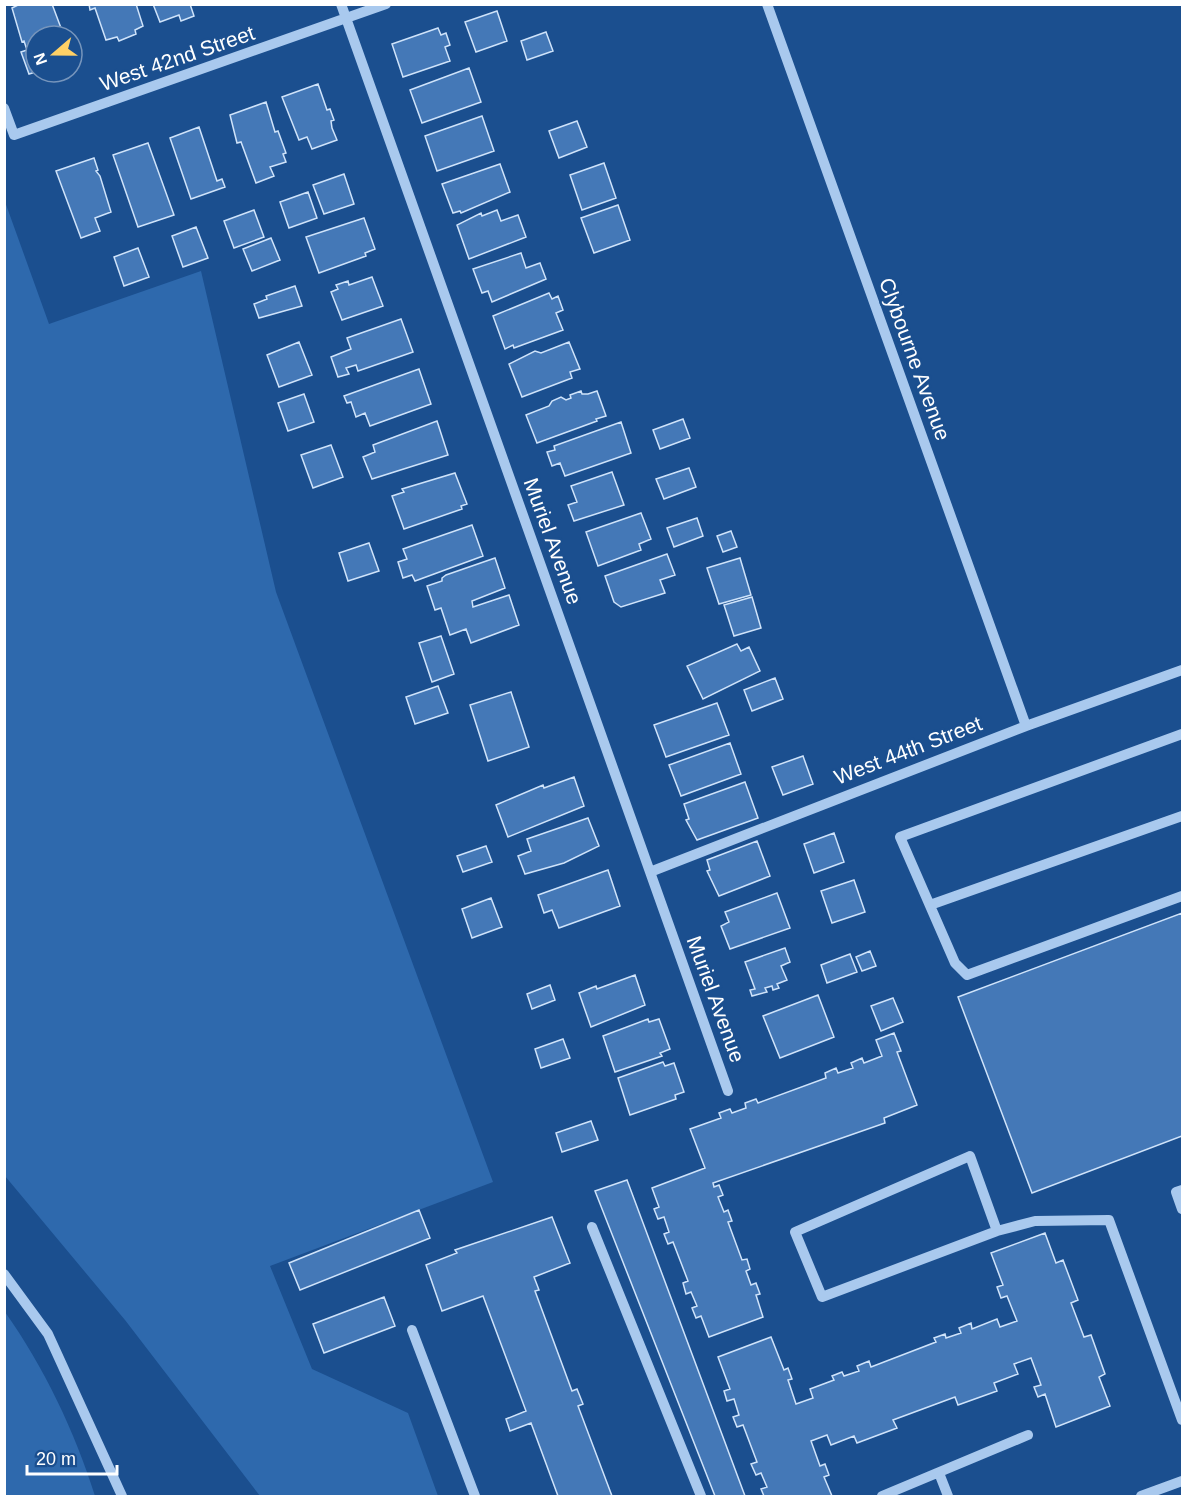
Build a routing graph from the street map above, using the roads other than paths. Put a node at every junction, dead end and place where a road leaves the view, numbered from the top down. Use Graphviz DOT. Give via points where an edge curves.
graph roads {
  1 [pos="341,4"];
  2 [pos="386,4"];
  3 [pos="767,4"];
  4 [pos="346,19"];
  5 [pos="4,108"];
  6 [pos="1182,670"];
  7 [pos="1026,726"];
  8 [pos="1182,734"];
  9 [pos="1182,816"];
  10 [pos="650,872"];
  11 [pos="1182,896"];
  12 [pos="930,905"];
  13 [pos="728,1091"];
  14 [pos="1182,1190"];
  15 [pos="1182,1209"];
  16 [pos="592,1227"];
  17 [pos="997,1231"];
  18 [pos="4,1274"];
  19 [pos="412,1330"];
  20 [pos="1182,1419"];
  21 [pos="1028,1435"];
  22 [pos="939,1473"];
  23 [pos="1182,1481"];
  24 [pos="122,1497"];
  25 [pos="475,1497"];
  26 [pos="701,1497"];
  27 [pos="882,1497"];
  28 [pos="948,1497"];
  29 [pos="1141,1497"];
  1 -- 4 [label="street, Muriel Avenue"];
  2 -- 4 [label="street, West 42nd Street"];
  3 -- 7 [label="street, Clybourne Avenue"];
  4 -- 5 [label="street, West 42nd Street" via="14,135"];
  4 -- 10 [label="street, Muriel Avenue"];
  6 -- 7 [label="street, West 44th Street"];
  7 -- 10 [label="street, West 44th Street"];
  8 -- 12 [label="street" via="900,837"];
  9 -- 12 [label="street"];
  10 -- 13 [label="street, Muriel Avenue"];
  11 -- 12 [label="street" via="967,975 955,963"];
  14 -- 15 [label="street" via="1176,1192"];
  16 -- 26 [label="street"];
  17 -- 17 [label="street" via="822,1297 795,1232 970,1156"];
  17 -- 20 [label="street" via="1035,1221 1109,1220"];
  18 -- 24 [label="street" via="48,1334"];
  19 -- 25 [label="street"];
  21 -- 22 [label="street"];
  22 -- 27 [label="street"];
  22 -- 28 [label="street"];
  23 -- 29 [label="street"];
}
